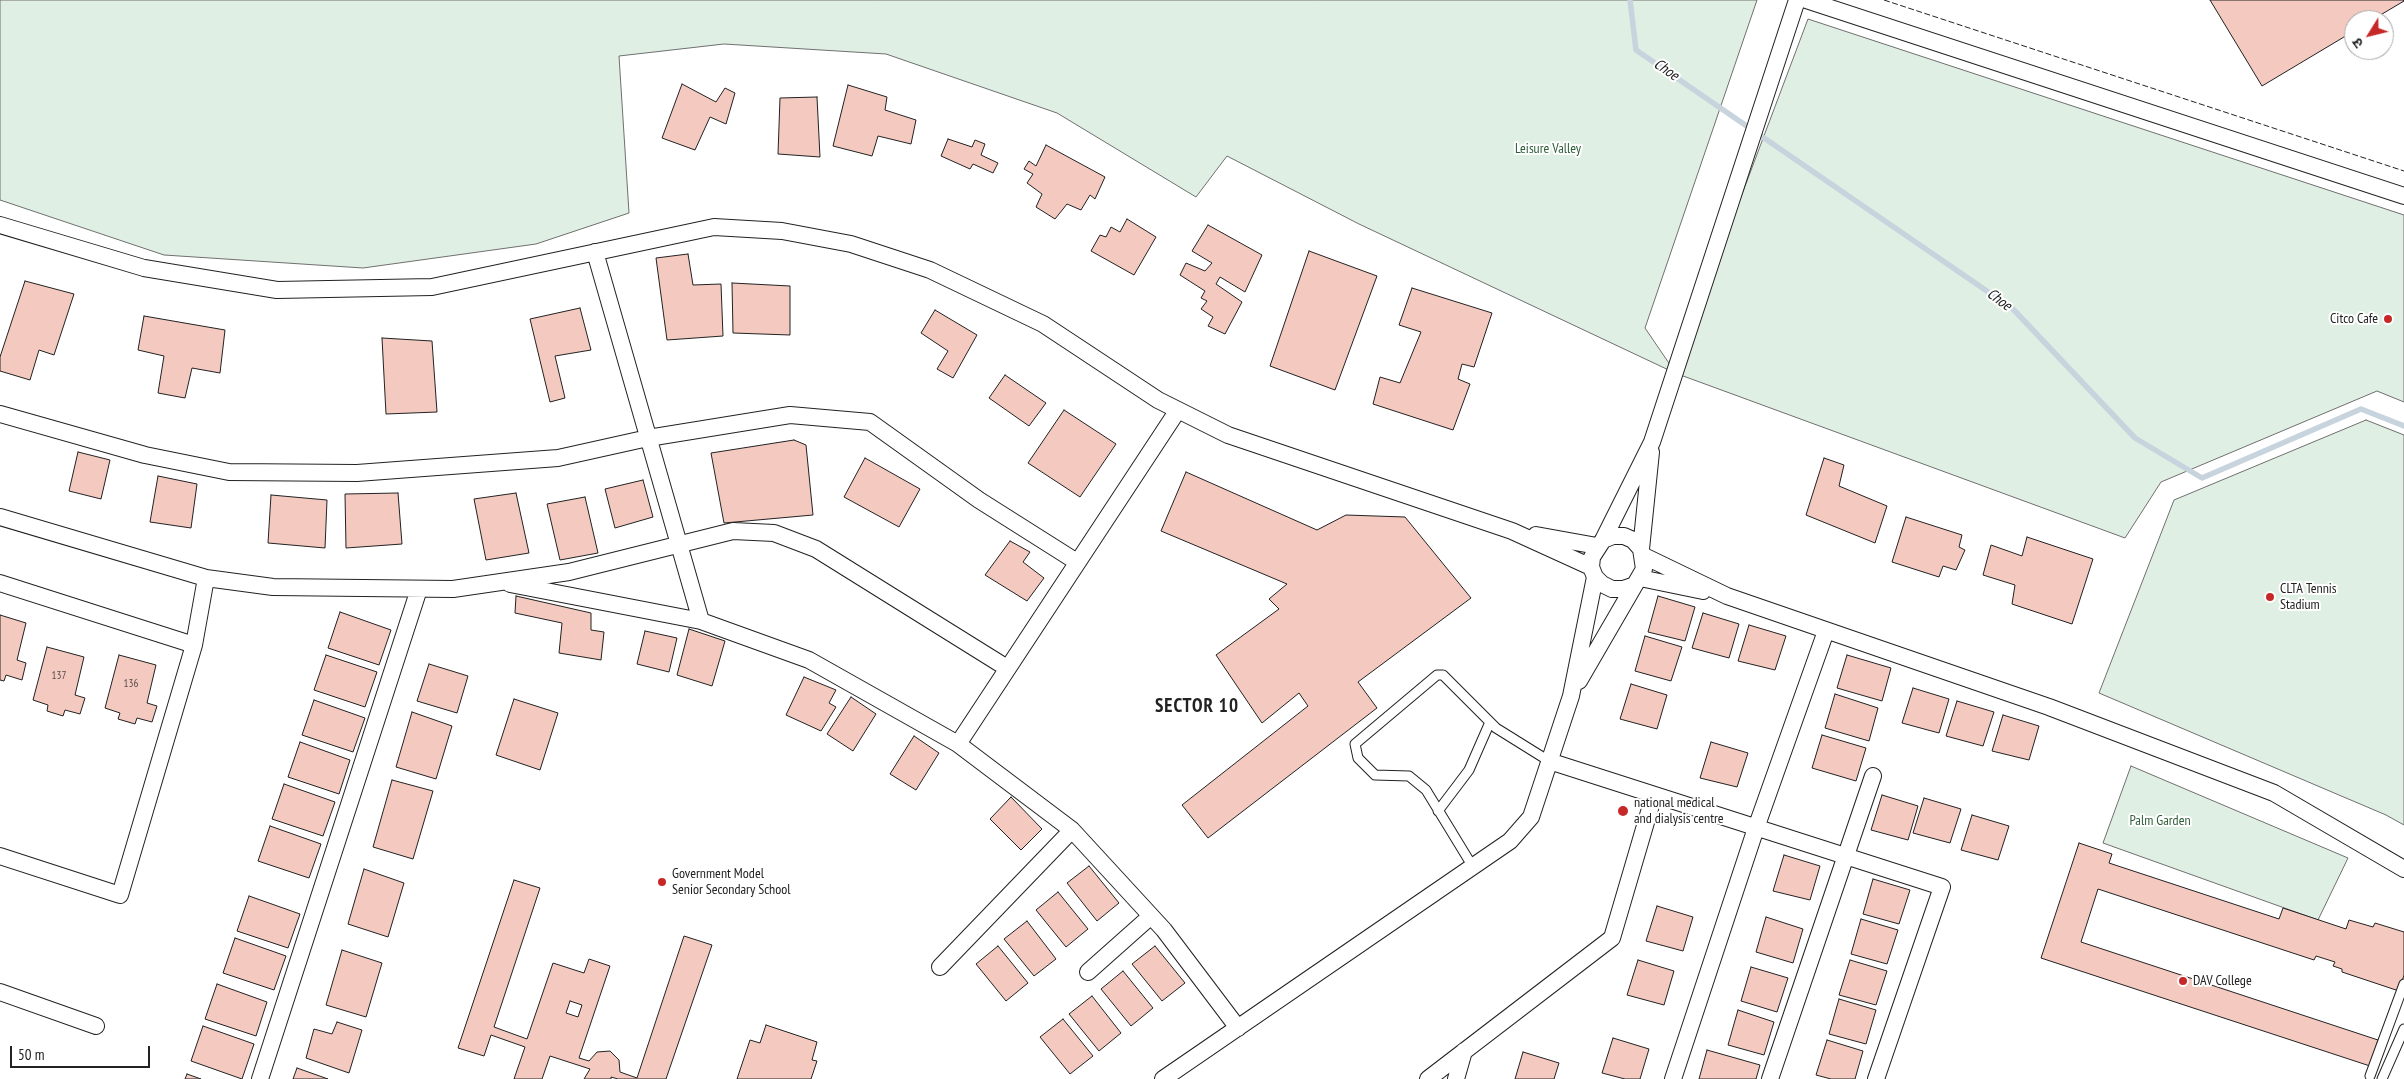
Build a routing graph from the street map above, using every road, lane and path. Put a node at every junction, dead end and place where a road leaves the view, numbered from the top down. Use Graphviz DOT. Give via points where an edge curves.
graph roads {
  1 [pos="1797,0"];
  2 [pos="1806,0"];
  3 [pos="2404,196"];
  4 [pos="0,225"];
  5 [pos="595,252"];
  6 [pos="1178,410"];
  7 [pos="0,414"];
  8 [pos="648,438"];
  9 [pos="1652,442"];
  10 [pos="0,517"];
  11 [pos="1512,531"];
  12 [pos="1600,543"];
  13 [pos="679,545"];
  14 [pos="1643,552"];
  15 [pos="1077,562"];
  16 [pos="1593,572"];
  17 [pos="206,578"];
  18 [pos="498,582"];
  19 [pos="1636,582"];
  20 [pos="0,583"];
  21 [pos="419,588"];
  22 [pos="1727,596"];
  23 [pos="701,621"];
  24 [pos="1826,631"];
  25 [pos="194,645"];
  26 [pos="1008,668"];
  27 [pos="1571,696"];
  28 [pos="1490,722"];
  29 [pos="958,744"];
  30 [pos="1550,761"];
  31 [pos="1873,776"];
  32 [pos="1654,795"];
  33 [pos="1438,811"];
  34 [pos="1756,828"];
  35 [pos="1072,830"];
  36 [pos="0,856"];
  37 [pos="1846,856"];
  38 [pos="1473,867"];
  39 [pos="2404,869"];
  40 [pos="1151,916"];
  41 [pos="940,967"];
  42 [pos="1088,972"];
  43 [pos="2404,984"];
  44 [pos="0,992"];
  45 [pos="96,1026"];
  46 [pos="1238,1028"];
  47 [pos="2404,1029"];
  48 [pos="1464,1051"];
  49 [pos="2370,1076"];
  50 [pos="260,1079"];
  51 [pos="1162,1079"];
  52 [pos="1428,1079"];
  53 [pos="1456,1079"];
  54 [pos="1673,1079"];
  55 [pos="1770,1079"];
  56 [pos="1876,1079"];
  57 [pos="2382,1079"];
  1 -- 9 [label="street"];
  2 -- 3 [label="street"];
  4 -- 5 [label="street" via="144,268 277,290 432,287"];
  5 -- 6 [label="street" via="714,227 782,231 851,244 930,270 1043,324"];
  5 -- 8 [label="street"];
  6 -- 11 [label="street" via="1228,435"];
  6 -- 15 [label="street"];
  7 -- 8 [label="street" via="145,455 229,472 357,473 558,458"];
  8 -- 13 [label="street"];
  8 -- 15 [label="street" via="790,414 870,422 979,500"];
  9 -- 12 [label="street"];
  9 -- 14 [label="street"];
  10 -- 17 [label="street"];
  11 -- 12 [label="street"];
  11 -- 16 [label="street"];
  12 -- 14 [label="street" via="1613,536 1624,536 1633,540"];
  12 -- 16 [label="street" via="1592,557"];
  13 -- 18 [label="street" via="569,572"];
  13 -- 23 [label="street"];
  13 -- 26 [label="street" via="733,531 774,534 816,549"];
  14 -- 19 [label="street" via="1644,569"];
  14 -- 22 [label="street"];
  15 -- 26 [label="street"];
  16 -- 19 [label="street" via="1602,584 1612,589 1623,589"];
  16 -- 27 [label="street"];
  17 -- 21 [label="street" via="273,587"];
  17 -- 25 [label="street"];
  18 -- 21 [label="street" via="453,589"];
  18 -- 23 [label="street"];
  19 -- 22 [label="street"];
  19 -- 27 [label="street"];
  20 -- 25 [label="street"];
  21 -- 50 [label="street"];
  22 -- 24 [label="street"];
  23 -- 29 [label="street" via="808,660"];
  24 -- 34 [label="street"];
  24 -- 39 [label="street" via="2049,707 2274,793"];
  25 -- 36 [label="street" via="120,895"];
  26 -- 29 [label="street"];
  27 -- 30 [label="street"];
  28 -- 30 [label="lane"];
  28 -- 33 [label="lane" via="1469,770"];
  28 -- 33 [label="lane" via="1443,675 1438,674 1355,744 1358,758 1375,775 1409,776 1431,795"];
  29 -- 35 [label="street"];
  30 -- 32 [label="street"];
  30 -- 38 [label="street" via="1531,817 1510,841"];
  31 -- 37 [label="street"];
  32 -- 34 [label="street"];
  32 -- 48 [label="street" via="1612,938"];
  33 -- 38 [label="lane"];
  34 -- 37 [label="street"];
  34 -- 54 [label="street"];
  35 -- 40 [label="street"];
  35 -- 41 [label="street"];
  37 -- 55 [label="street"];
  37 -- 56 [label="street" via="1942,888"];
  38 -- 46 [label="street"];
  40 -- 42 [label="street"];
  40 -- 46 [label="street"];
  43 -- 49 [label="lane"];
  44 -- 45 [label="street"];
  46 -- 51 [label="street"];
  47 -- 57 [label="lane"];
  48 -- 52 [label="street"];
  48 -- 53 [label="street"];
}
